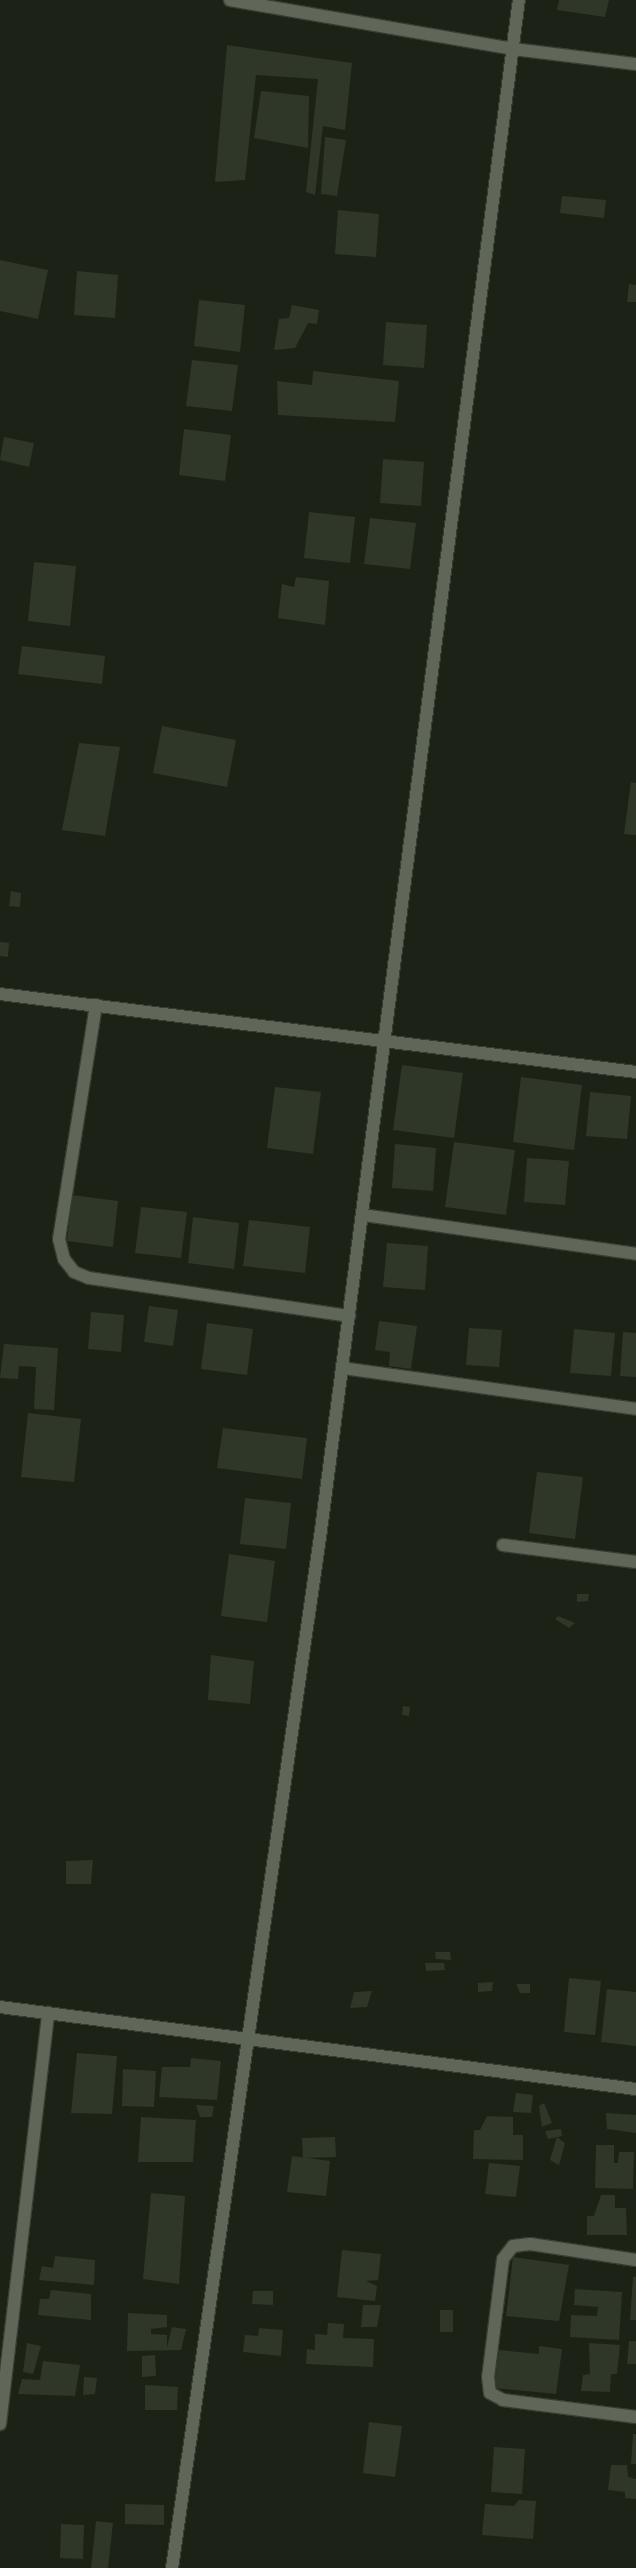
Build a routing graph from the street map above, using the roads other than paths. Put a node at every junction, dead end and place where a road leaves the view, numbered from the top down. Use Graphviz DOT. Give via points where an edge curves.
graph roads {
  1 [pos="230,0"];
  2 [pos="520,0"];
  3 [pos="513,49"];
  4 [pos="636,64"];
  5 [pos="0,994"];
  6 [pos="96,1005"];
  7 [pos="385,1039"];
  8 [pos="636,1072"];
  9 [pos="363,1215"];
  10 [pos="636,1254"];
  11 [pos="349,1316"];
  12 [pos="342,1368"];
  13 [pos="636,1408"];
  14 [pos="503,1545"];
  15 [pos="636,1562"];
  16 [pos="0,2007"];
  17 [pos="48,2013"];
  18 [pos="249,2040"];
  19 [pos="636,2089"];
  20 [pos="636,2260"];
  21 [pos="636,2418"];
  22 [pos="0,2424"];
  23 [pos="172,2568"];
  1 -- 3 [label="street"];
  2 -- 3 [label="street"];
  3 -- 4 [label="street"];
  3 -- 7 [label="street"];
  5 -- 6 [label="street"];
  6 -- 7 [label="street"];
  6 -- 11 [label="street" via="59,1239 64,1260 74,1272 89,1278"];
  7 -- 8 [label="street"];
  7 -- 9 [label="street"];
  9 -- 10 [label="street"];
  9 -- 11 [label="street"];
  11 -- 12 [label="street"];
  12 -- 13 [label="street"];
  12 -- 18 [label="street"];
  14 -- 15 [label="street"];
  16 -- 17 [label="street"];
  17 -- 18 [label="street"];
  17 -- 22 [label="street"];
  18 -- 19 [label="street"];
  18 -- 23 [label="street"];
  20 -- 21 [label="street" via="530,2244 513,2246 503,2258 488,2377 490,2393 503,2400"];
}
